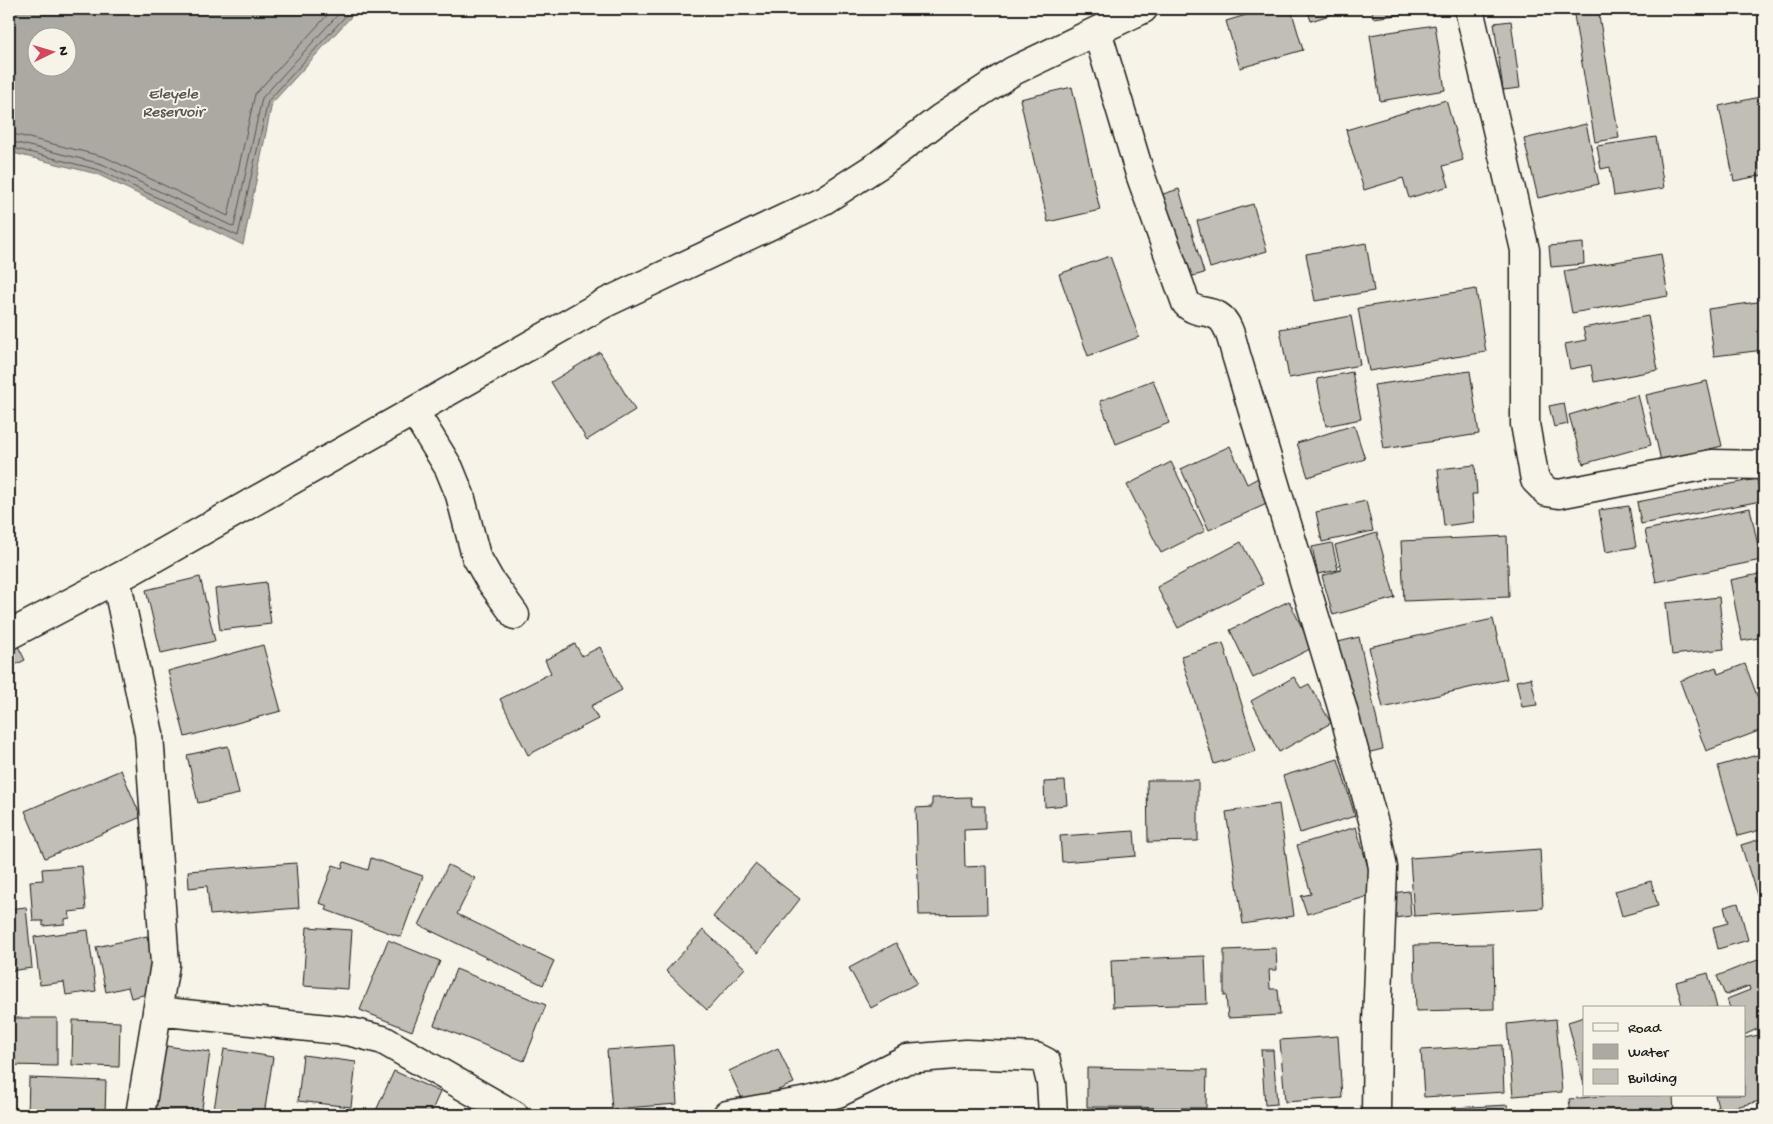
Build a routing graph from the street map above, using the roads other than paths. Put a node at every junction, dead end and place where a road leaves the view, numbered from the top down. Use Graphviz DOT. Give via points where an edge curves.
graph roads {
  1 [pos="1143,9"];
  2 [pos="1469,9"];
  3 [pos="1097,31"];
  4 [pos="414,411"];
  5 [pos="1762,470"];
  6 [pos="116,579"];
  7 [pos="515,615"];
  8 [pos="9,635"];
  9 [pos="156,1011"];
  10 [pos="140,1115"];
  11 [pos="514,1115"];
  12 [pos="727,1115"];
  13 [pos="1053,1115"];
  14 [pos="1376,1115"];
  1 -- 3 [label="street"];
  2 -- 5 [label="street" via="1525,250 1525,424 1535,480 1547,492 1559,494 1712,464"];
  3 -- 4 [label="street" via="1013,71 824,200 603,304"];
  3 -- 14 [label="street" via="1140,174 1186,304 1192,310 1217,316 1226,325 1232,342 1376,831 1383,868"];
  4 -- 6 [label="street"];
  4 -- 7 [label="street" via="449,468 460,495 476,556"];
  6 -- 8 [label="street"];
  6 -- 9 [label="street" via="149,734 165,964"];
  9 -- 10 [label="street"];
  9 -- 11 [label="street" via="347,1031 383,1040"];
  12 -- 13 [label="street" via="838,1093 907,1059 966,1054 1036,1057 1046,1062"];
}
